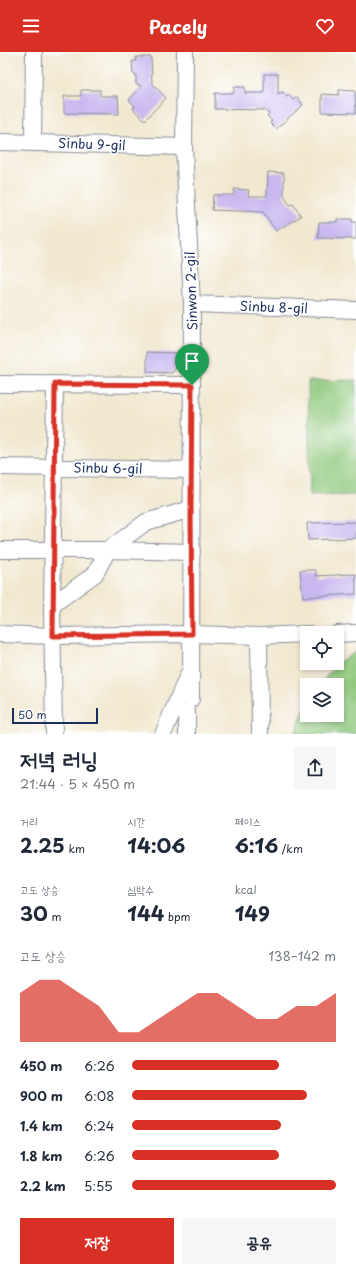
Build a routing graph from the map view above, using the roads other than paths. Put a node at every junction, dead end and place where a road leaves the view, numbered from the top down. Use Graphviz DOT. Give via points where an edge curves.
graph roads {
  1 [pos="34,52"];
  2 [pos="185,52"];
  3 [pos="0,142"];
  4 [pos="33,142"];
  5 [pos="184,147"];
  6 [pos="192,304"];
  7 [pos="356,310"];
  8 [pos="0,384"];
  9 [pos="55,384"];
  10 [pos="192,385"];
  11 [pos="0,467"];
  12 [pos="55,468"];
  13 [pos="192,470"];
  14 [pos="191,509"];
  15 [pos="0,550"];
  16 [pos="54,550"];
  17 [pos="108,550"];
  18 [pos="192,552"];
  19 [pos="52,605"];
  20 [pos="356,633"];
  21 [pos="0,634"];
  22 [pos="192,634"];
  23 [pos="300,634"];
  24 [pos="344,634"];
  25 [pos="53,636"];
  26 [pos="259,636"];
  27 [pos="191,667"];
  28 [pos="54,734"];
  29 [pos="163,734"];
  30 [pos="187,734"];
  31 [pos="260,734"];
  1 -- 4 [label="street"];
  2 -- 5 [label="street, Sinwon 2-gil"];
  3 -- 4 [label="street, Sinbu 9-gil"];
  4 -- 5 [label="street, Sinbu 9-gil"];
  5 -- 6 [label="street, Sinwon 2-gil"];
  6 -- 7 [label="street, Sinbu 8-gil"];
  6 -- 10 [label="street, Sinwon 2-gil"];
  8 -- 9 [label="street"];
  9 -- 10 [label="street"];
  9 -- 12 [label="street"];
  10 -- 13 [label="street, Sinwon 2-gil"];
  11 -- 12 [label="street, Sinbu 6-gil"];
  12 -- 13 [label="street, Sinbu 6-gil"];
  12 -- 16 [label="street"];
  13 -- 14 [label="street, Sinwon 2-gil"];
  14 -- 17 [label="street" via="146,522"];
  14 -- 18 [label="street, Sinwon 2-gil"];
  15 -- 16 [label="street"];
  16 -- 17 [label="street"];
  16 -- 19 [label="street"];
  17 -- 18 [label="street"];
  17 -- 19 [label="street" via="94,574"];
  18 -- 22 [label="street, Sinwon 2-gil"];
  19 -- 25 [label="street"];
  20 -- 24 [label="street"];
  21 -- 25 [label="street"];
  22 -- 25 [label="street"];
  22 -- 26 [label="street"];
  22 -- 27 [label="street, Sinwon 2-gil"];
  23 -- 26 [label="street"];
  25 -- 28 [label="street"];
  26 -- 31 [label="street"];
  27 -- 29 [label="street"];
  27 -- 30 [label="street, Sinwon 2-gil"];
}
